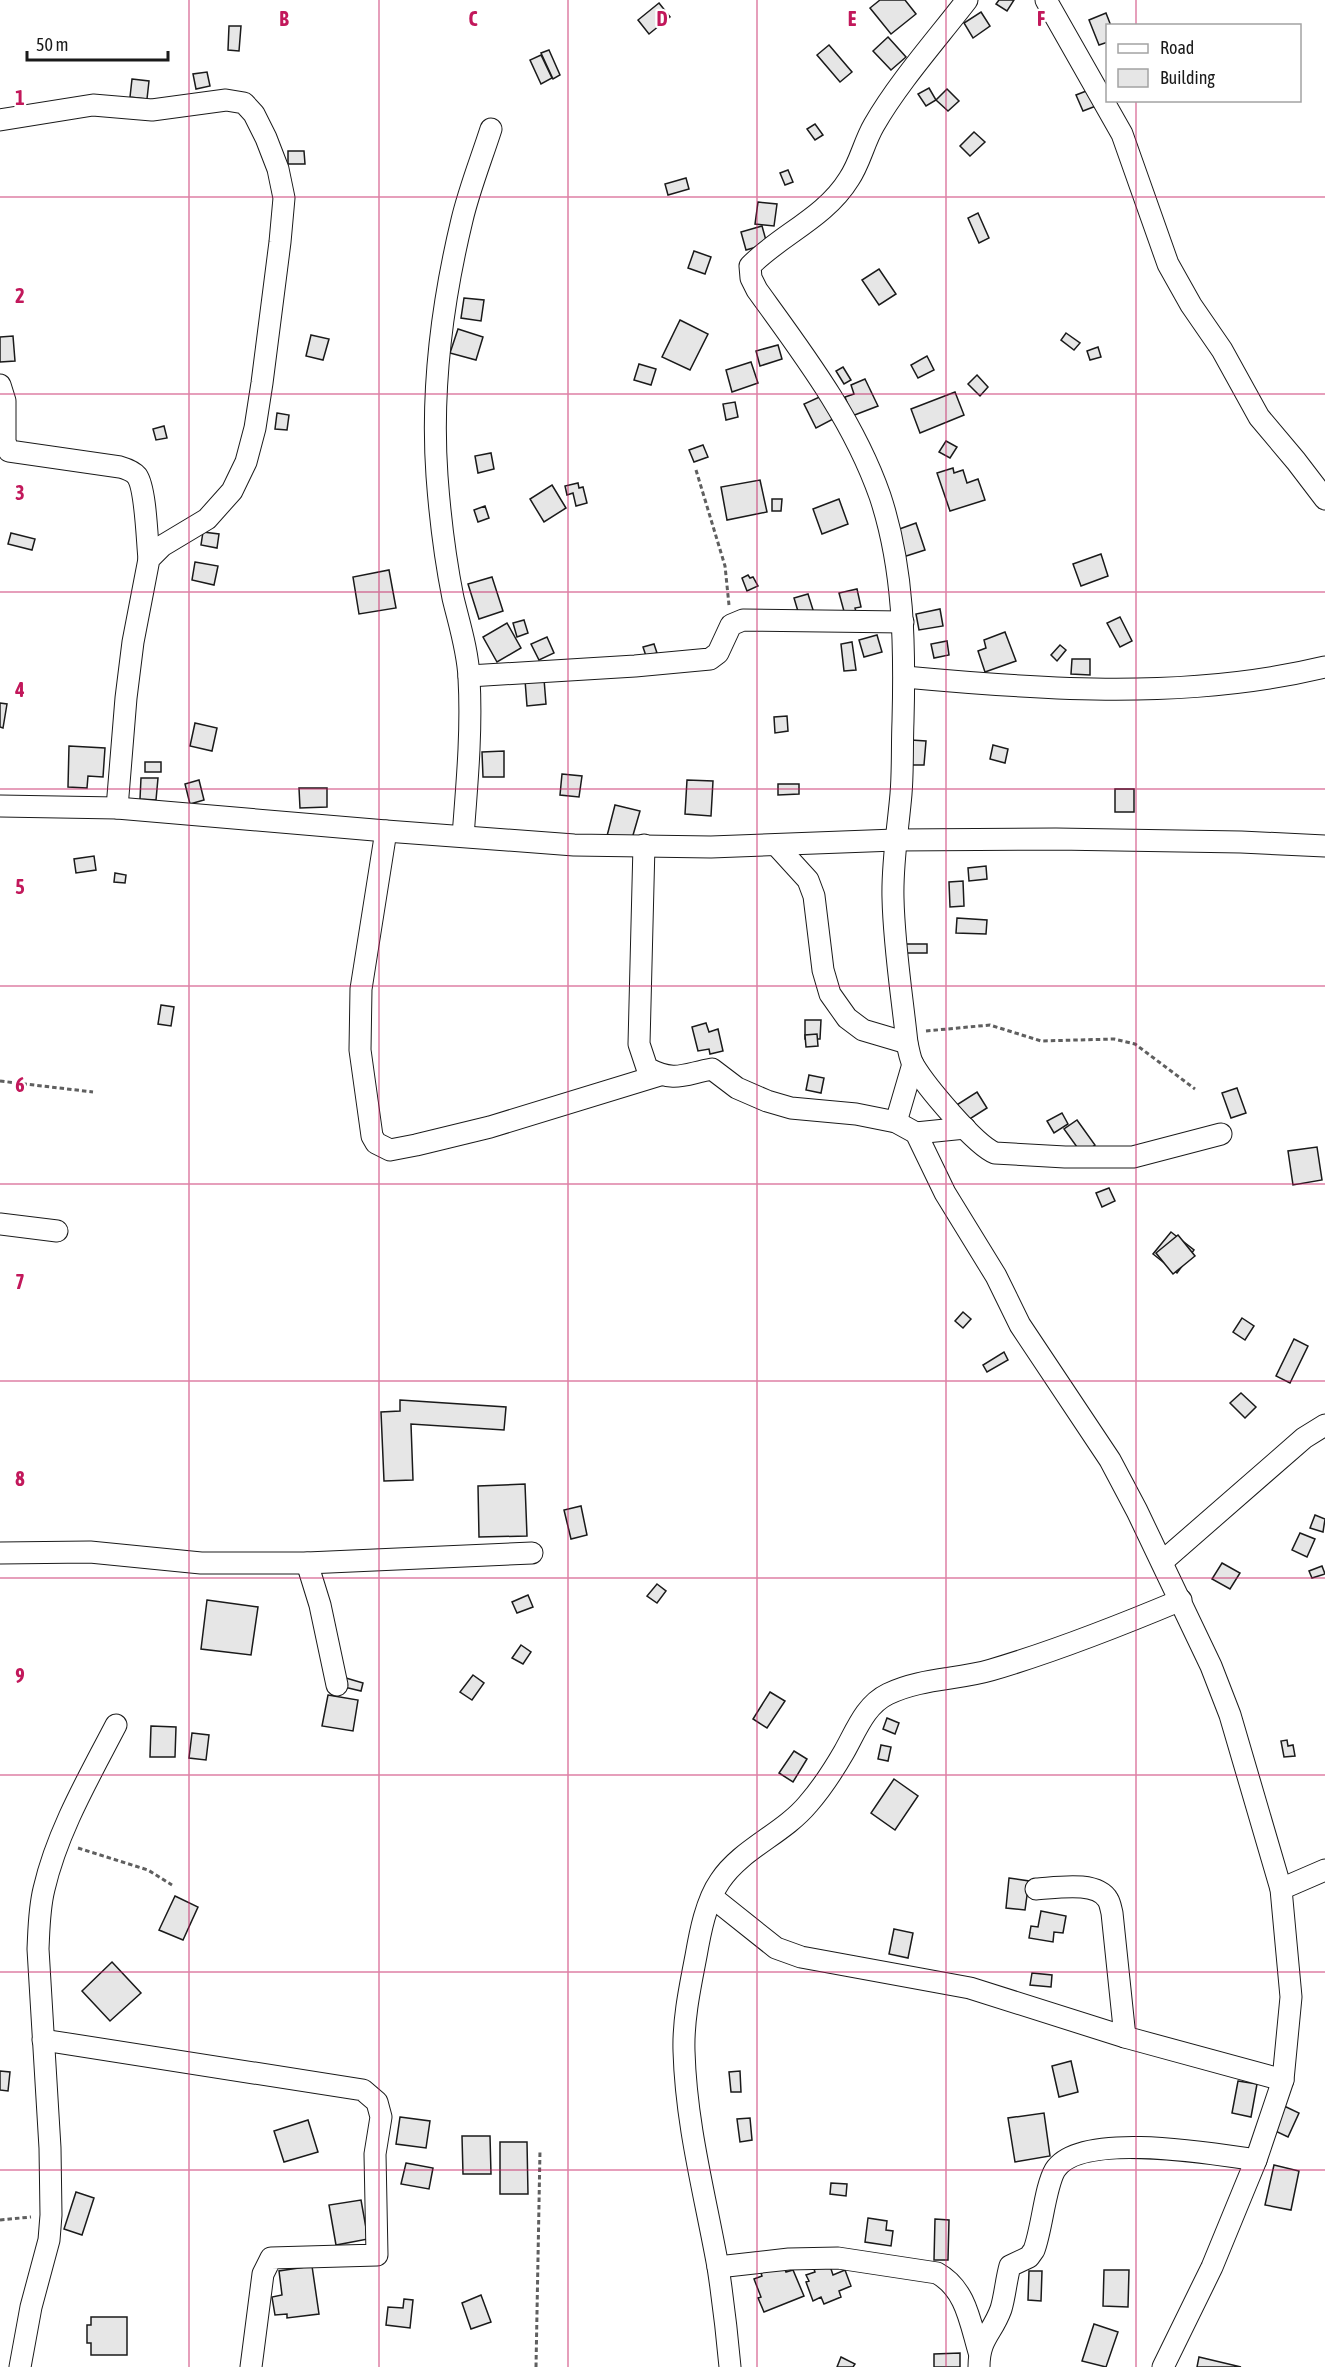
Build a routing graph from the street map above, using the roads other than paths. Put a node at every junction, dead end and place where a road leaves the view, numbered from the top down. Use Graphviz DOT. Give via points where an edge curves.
graph roads {
  1 [pos="967,0"];
  2 [pos="1046,0"];
  3 [pos="0,120"];
  4 [pos="491,129"];
  5 [pos="0,385"];
  6 [pos="1325,499"];
  7 [pos="149,559"];
  8 [pos="903,622"];
  9 [pos="1325,668"];
  10 [pos="469,676"];
  11 [pos="905,678"];
  12 [pos="0,806"];
  13 [pos="117,808"];
  14 [pos="386,831"];
  15 [pos="463,836"];
  16 [pos="895,840"];
  17 [pos="644,845"];
  18 [pos="777,846"];
  19 [pos="1325,846"];
  20 [pos="906,1038"];
  21 [pos="913,1064"];
  22 [pos="660,1075"];
  23 [pos="896,1122"];
  24 [pos="965,1128"];
  25 [pos="916,1133"];
  26 [pos="1221,1134"];
  27 [pos="0,1224"];
  28 [pos="57,1231"];
  29 [pos="1325,1425"];
  30 [pos="532,1552"];
  31 [pos="0,1553"];
  32 [pos="1163,1561"];
  33 [pos="307,1563"];
  34 [pos="1181,1600"];
  35 [pos="337,1685"];
  36 [pos="116,1725"];
  37 [pos="1325,1870"];
  38 [pos="1036,1889"];
  39 [pos="1281,1889"];
  40 [pos="712,1897"];
  41 [pos="1125,2037"];
  42 [pos="43,2040"];
  43 [pos="1283,2080"];
  44 [pos="1256,2160"];
  45 [pos="718,2267"];
  46 [pos="979,2359"];
  47 [pos="20,2367"];
  48 [pos="251,2367"];
  49 [pos="730,2367"];
  50 [pos="1163,2367"];
  1 -- 8 [label="street" via="874,125 849,179 828,205 759,256 750,267 757,290 824,382 859,445 891,536"];
  2 -- 6 [label="street" via="1122,134 1168,264 1259,417"];
  3 -- 7 [label="street" via="93,105 152,110 226,100 244,103 267,138 278,169 284,198 280,242 255,428 246,462 232,491 207,519 162,546"];
  4 -- 10 [label="street" via="450,274 437,401 442,524"];
  5 -- 7 [label="street" via="8,450 120,467 138,477"];
  7 -- 13 [label="street" via="126,698"];
  8 -- 10 [label="street" via="743,620 730,625 718,652 710,659"];
  8 -- 11 [label="street"];
  9 -- 11 [label="street" via="1200,687 1104,690"];
  10 -- 15 [label="street"];
  11 -- 16 [label="street" via="901,794"];
  12 -- 13 [label="street"];
  13 -- 14 [label="street"];
  14 -- 15 [label="street"];
  14 -- 22 [label="street" via="361,989 360,1050 370,1126 376,1143 390,1150 416,1145 490,1127"];
  15 -- 17 [label="street"];
  16 -- 18 [label="street"];
  16 -- 19 [label="street" via="1056,839"];
  16 -- 20 [label="street" via="893,899"];
  17 -- 18 [label="street"];
  17 -- 22 [label="street" via="639,1044 647,1068"];
  18 -- 20 [label="street" via="799,868 811,888 830,994 847,1018 863,1030"];
  20 -- 21 [label="street"];
  21 -- 23 [label="street"];
  21 -- 24 [label="street"];
  22 -- 23 [label="street" via="678,1077 712,1069 737,1088 791,1108"];
  23 -- 25 [label="street"];
  24 -- 25 [label="street"];
  24 -- 26 [label="street" via="995,1153 1065,1158 1133,1157"];
  25 -- 32 [label="street" via="945,1193 996,1276 1020,1325 1110,1460"];
  27 -- 28 [label="street"];
  29 -- 32 [label="street" via="1304,1438"];
  30 -- 33 [label="street"];
  31 -- 33 [label="street" via="90,1552 201,1563"];
  32 -- 34 [label="street"];
  33 -- 35 [label="street"];
  34 -- 39 [label="street" via="1230,1715"];
  34 -- 40 [label="street" via="991,1670 926,1681 885,1696 869,1708 825,1784 800,1813 727,1871"];
  36 -- 42 [label="street" via="59,1843 44,1888 38,1949"];
  37 -- 39 [label="street"];
  38 -- 41 [label="street" via="1094,1888 1108,1899"];
  39 -- 43 [label="street" via="1291,1997"];
  40 -- 41 [label="street" via="776,1948 801,1957 970,1988"];
  40 -- 45 [label="street" via="699,1939 684,2049 687,2104"];
  41 -- 43 [label="street"];
  42 -- 47 [label="street" via="51,2215 49,2240"];
  42 -- 48 [label="street" via="363,2090 377,2102 381,2117 375,2154 377,2255 271,2258 263,2274"];
  43 -- 44 [label="street"];
  44 -- 46 [label="street" via="1178,2149 1125,2147 1093,2150 1070,2158 1056,2169 1034,2250 1029,2257 1010,2266 1002,2306 982,2341"];
  44 -- 50 [label="street" via="1212,2267"];
  45 -- 46 [label="street" via="838,2258 937,2273 957,2289 969,2316"];
  45 -- 49 [label="street"];
}
